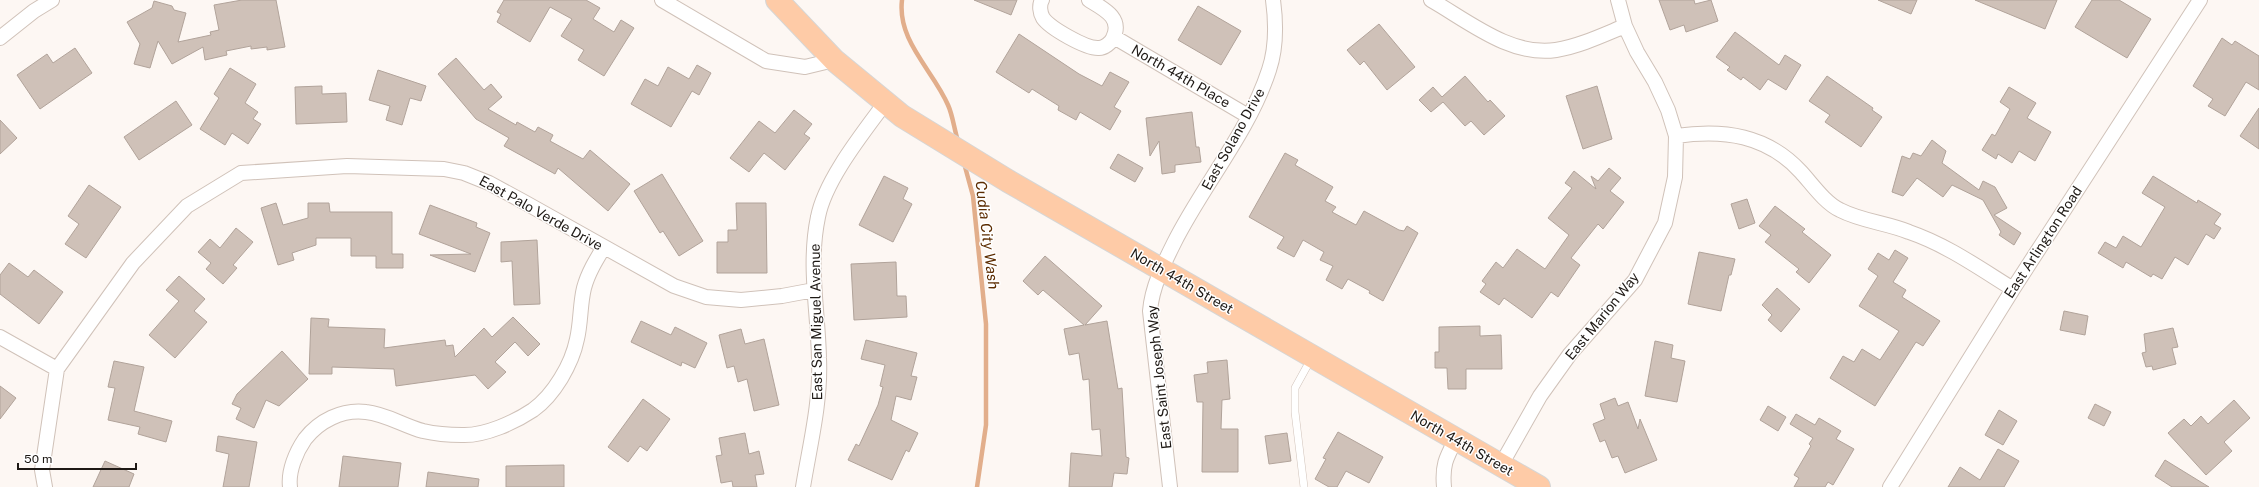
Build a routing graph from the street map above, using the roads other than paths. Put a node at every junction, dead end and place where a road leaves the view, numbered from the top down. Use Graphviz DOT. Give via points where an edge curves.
graph roads {
  1 [pos="52,0"];
  2 [pos="662,0"];
  3 [pos="777,0"];
  4 [pos="1042,0"];
  5 [pos="1089,0"];
  6 [pos="1273,0"];
  7 [pos="1431,0"];
  8 [pos="1618,0"];
  9 [pos="2200,0"];
  10 [pos="1625,26"];
  11 [pos="1114,37"];
  12 [pos="0,38"];
  13 [pos="834,60"];
  14 [pos="885,103"];
  15 [pos="1248,116"];
  16 [pos="1676,136"];
  17 [pos="604,247"];
  18 [pos="1161,269"];
  19 [pos="2013,289"];
  20 [pos="814,290"];
  21 [pos="0,337"];
  22 [pos="1312,357"];
  23 [pos="57,369"];
  24 [pos="1456,439"];
  25 [pos="1501,465"];
  26 [pos="45,487"];
  27 [pos="290,487"];
  28 [pos="803,487"];
  29 [pos="1170,487"];
  30 [pos="1304,487"];
  31 [pos="1444,487"];
  32 [pos="1539,487"];
  33 [pos="1890,487"];
  1 -- 12 [label="street"];
  2 -- 13 [label="street" via="766,61 805,66"];
  3 -- 13 [label="main road, North 44th Street"];
  4 -- 11 [label="street" via="1042,16 1051,25 1088,47 1100,48 1111,42"];
  5 -- 11 [label="street" via="1115,19 1117,31"];
  6 -- 15 [label="street, East Solano Drive" via="1274,36 1270,69"];
  7 -- 10 [label="street" via="1501,40 1534,50 1555,50 1585,42"];
  8 -- 10 [label="street, East Marion Way"];
  9 -- 19 [label="street, East Arlington Road"];
  10 -- 16 [label="street, East Marion Way" via="1668,110"];
  11 -- 15 [label="street, North 44th Place"];
  13 -- 14 [label="main road, North 44th Street"];
  14 -- 18 [label="main road, North 44th Street" via="944,143"];
  14 -- 20 [label="street, East San Miguel Avenue" via="826,192 818,216 812,263"];
  15 -- 18 [label="street, East Solano Drive"];
  16 -- 19 [label="street" via="1697,133 1732,134 1758,141 1780,153 1796,166 1839,210 1908,231 1947,247"];
  16 -- 25 [label="street, East Marion Way" via="1675,177 1664,223 1635,280 1566,360 1540,396"];
  17 -- 20 [label="street, East Palo Verde Drive" via="674,286 706,297 741,300"];
  17 -- 23 [label="street, East Palo Verde Drive" via="489,183 464,173 444,169 347,166 241,173 187,206 133,263"];
  17 -- 27 [label="street" via="592,266 584,288 577,341 568,364 554,388 534,409 510,423 465,435 422,431 366,412 349,412 327,419 313,429 302,444 292,463"];
  18 -- 22 [label="main road, North 44th Street"];
  18 -- 29 [label="street, East Saint Joseph Way" via="1151,298 1150,311"];
  19 -- 33 [label="street, East Arlington Road"];
  20 -- 28 [label="street, East San Miguel Avenue" via="819,392"];
  21 -- 23 [label="street"];
  22 -- 24 [label="main road, North 44th Street"];
  22 -- 30 [label="lane" via="1296,388 1295,412"];
  23 -- 26 [label="street, East Palo Verde Drive" via="42,470"];
  24 -- 25 [label="main road, North 44th Street"];
  24 -- 31 [label="street" via="1445,460 1442,473"];
  25 -- 32 [label="main road, North 44th Street"];
}
